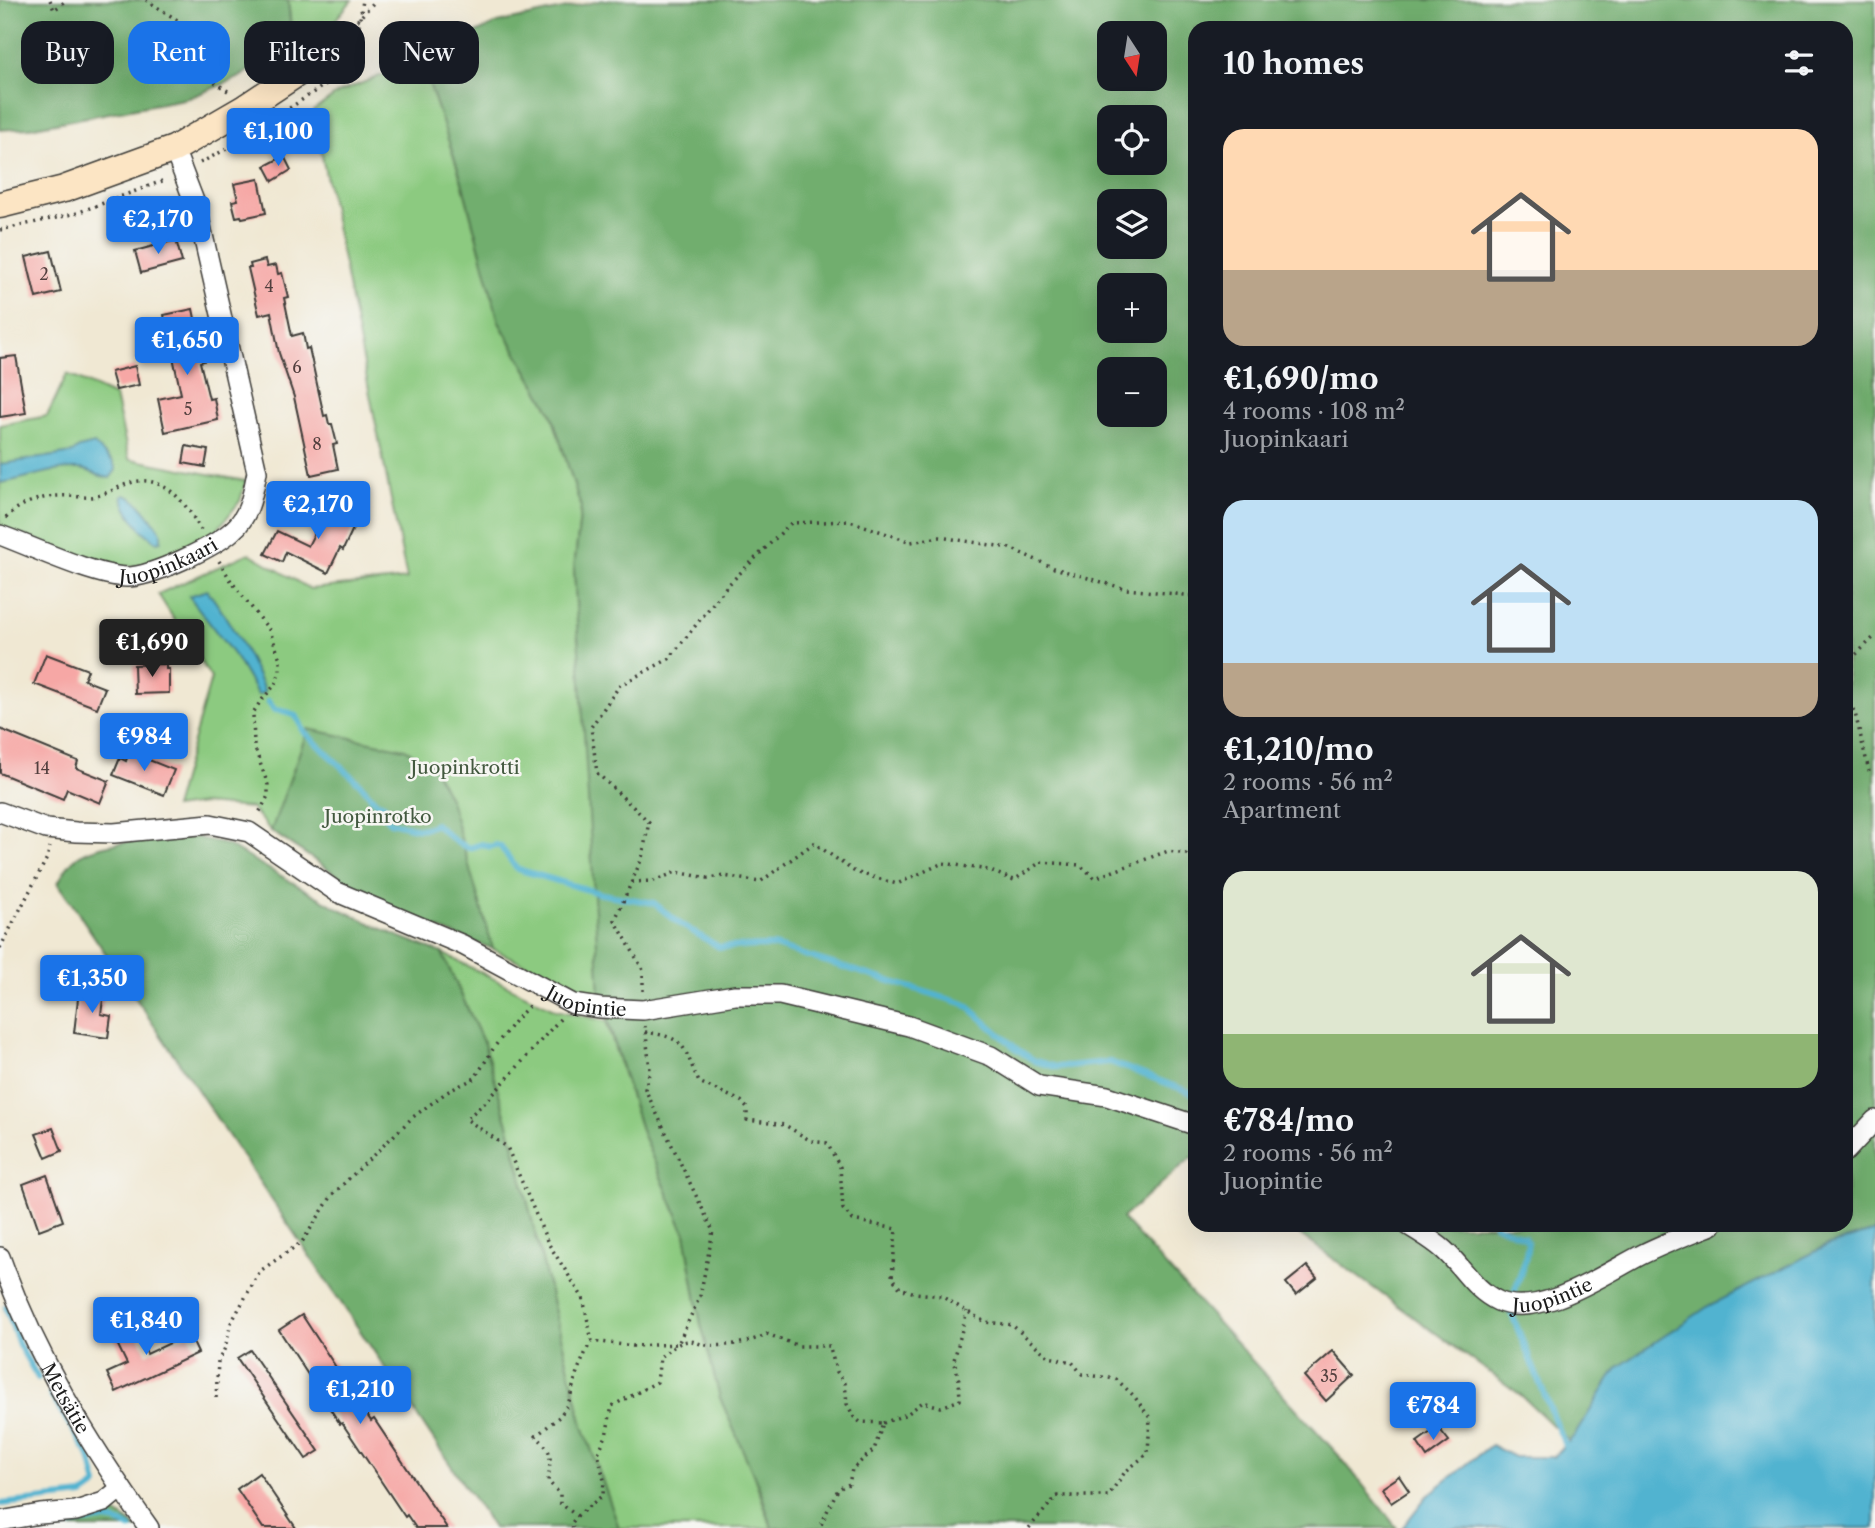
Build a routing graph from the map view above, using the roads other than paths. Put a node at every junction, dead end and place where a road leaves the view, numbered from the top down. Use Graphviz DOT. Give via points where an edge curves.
graph roads {
  1 [pos="280,84"];
  2 [pos="174,149"];
  3 [pos="0,205"];
  4 [pos="0,535"];
  5 [pos="0,812"];
  6 [pos="1875,1120"];
  7 [pos="1188,1123"];
  8 [pos="1853,1144"];
  9 [pos="1418,1232"];
  10 [pos="1695,1232"];
  11 [pos="0,1258"];
  12 [pos="121,1488"];
  13 [pos="0,1521"];
  14 [pos="149,1528"];
  1 -- 2 [label="street"];
  2 -- 3 [label="street" via="64,189"];
  2 -- 4 [label="street, Juopinkaari" via="197,209 257,472 252,502 235,529 211,545 128,577 102,573"];
  5 -- 7 [label="street, Juopintie" via="53,830 114,833 210,824 249,832 337,892 463,944 573,1004 643,1010 735,995 780,995 909,1026 991,1056 1039,1086 1107,1096"];
  6 -- 8 [label="street"];
  9 -- 10 [label="street, Juopintie" via="1500,1303 1528,1305 1569,1293"];
  11 -- 12 [label="street, Metsätie" via="54,1380"];
  12 -- 13 [label="street" via="104,1502 76,1511"];
  12 -- 14 [label="street, Metsätie"];
}
